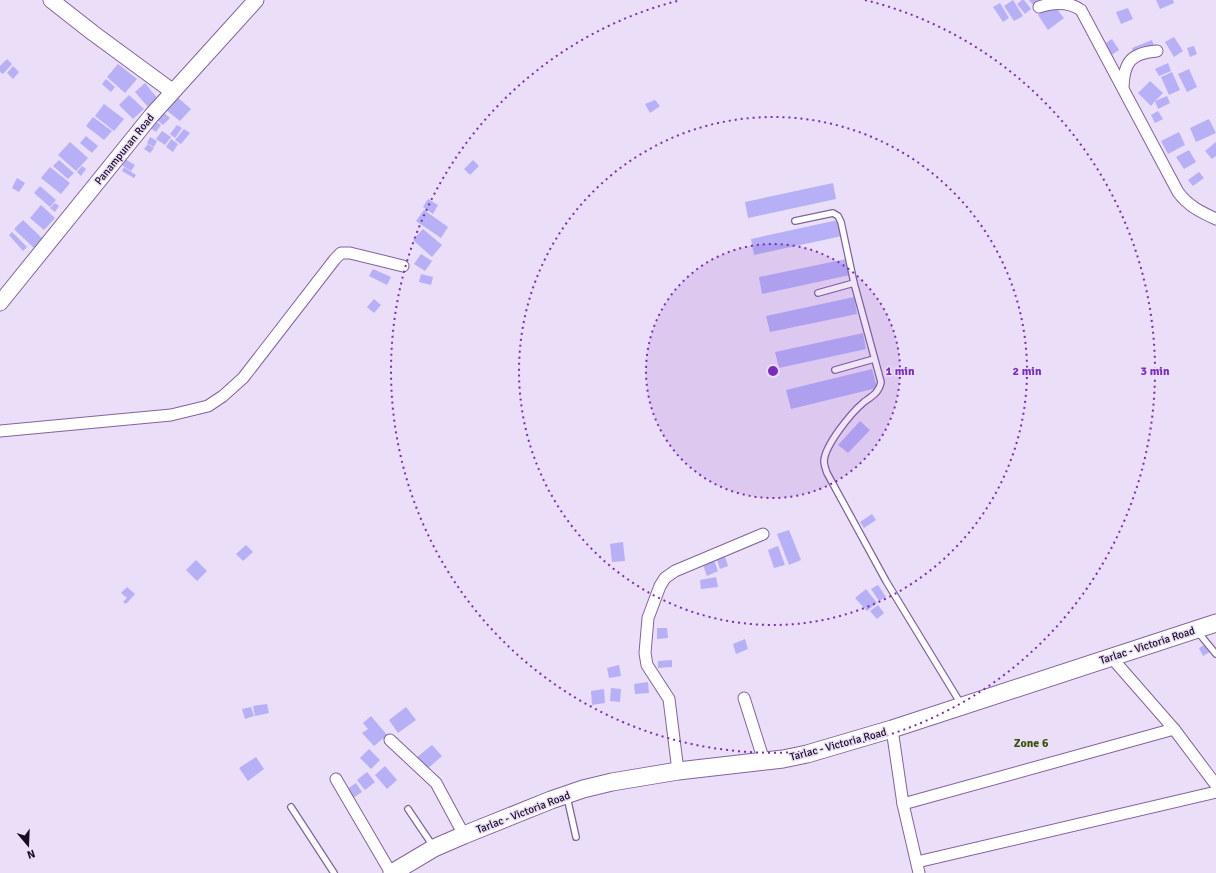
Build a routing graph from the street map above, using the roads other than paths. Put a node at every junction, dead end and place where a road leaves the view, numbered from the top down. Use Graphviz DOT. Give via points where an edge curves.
graph roads {
  1 [pos="51,0"];
  2 [pos="253,1"];
  3 [pos="1039,7"];
  4 [pos="1157,51"];
  5 [pos="1123,88"];
  6 [pos="172,91"];
  7 [pos="1216,219"];
  8 [pos="796,221"];
  9 [pos="403,266"];
  10 [pos="854,283"];
  11 [pos="818,293"];
  12 [pos="0,303"];
  13 [pos="874,359"];
  14 [pos="835,370"];
  15 [pos="0,431"];
  16 [pos="764,534"];
  17 [pos="1216,623"];
  18 [pos="1196,629"];
  19 [pos="1216,654"];
  20 [pos="1111,657"];
  21 [pos="744,698"];
  22 [pos="962,706"];
  23 [pos="892,729"];
  24 [pos="1174,729"];
  25 [pos="390,740"];
  26 [pos="764,761"];
  27 [pos="678,771"];
  28 [pos="336,779"];
  29 [pos="1216,785"];
  30 [pos="1216,792"];
  31 [pos="566,795"];
  32 [pos="903,804"];
  33 [pos="291,807"];
  34 [pos="408,809"];
  35 [pos="464,835"];
  36 [pos="576,836"];
  37 [pos="434,848"];
  38 [pos="916,862"];
  39 [pos="334,873"];
  40 [pos="391,873"];
  41 [pos="919,873"];
  1 -- 6 [label="street"];
  2 -- 6 [label="street, Panampunan Road"];
  3 -- 5 [label="street" via="1059,3 1072,4 1081,10"];
  4 -- 5 [label="street" via="1137,54 1130,60 1124,72"];
  5 -- 7 [label="street" via="1185,202"];
  6 -- 12 [label="street, Panampunan Road"];
  8 -- 10 [label="lane" via="833,212 838,216"];
  9 -- 15 [label="street" via="341,253 243,378 208,406 171,415"];
  10 -- 11 [label="lane"];
  10 -- 13 [label="lane"];
  13 -- 14 [label="lane"];
  13 -- 22 [label="lane" via="881,382 880,388 841,428 826,453 824,463 839,497 886,581"];
  16 -- 27 [label="street" via="675,571 665,578 648,618 645,653 647,665 669,699"];
  17 -- 18 [label="main road, Tarlac - Victoria Road"];
  18 -- 19 [label="lane"];
  18 -- 20 [label="main road, Tarlac - Victoria Road"];
  20 -- 22 [label="main road, Tarlac - Victoria Road"];
  20 -- 24 [label="street"];
  21 -- 26 [label="street"];
  22 -- 23 [label="main road, Tarlac - Victoria Road"];
  23 -- 26 [label="main road, Tarlac - Victoria Road" via="807,754"];
  23 -- 32 [label="street"];
  24 -- 29 [label="street"];
  24 -- 32 [label="street"];
  25 -- 35 [label="street" via="436,783"];
  26 -- 27 [label="main road, Tarlac - Victoria Road"];
  27 -- 31 [label="main road, Tarlac - Victoria Road" via="612,782"];
  28 -- 40 [label="street"];
  30 -- 38 [label="street"];
  31 -- 35 [label="main road, Tarlac - Victoria Road"];
  31 -- 36 [label="lane"];
  32 -- 38 [label="street"];
  33 -- 39 [label="lane"];
  34 -- 37 [label="lane"];
  35 -- 37 [label="main road, Tarlac - Victoria Road"];
  37 -- 40 [label="main road, Tarlac - Victoria Road"];
  38 -- 41 [label="street"];
}
